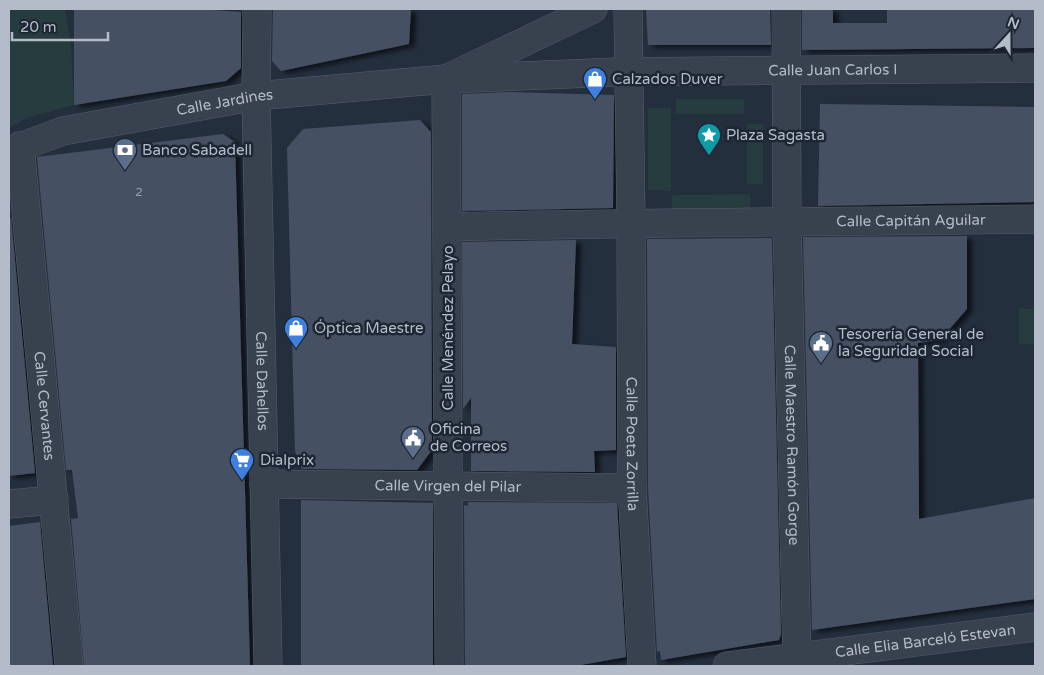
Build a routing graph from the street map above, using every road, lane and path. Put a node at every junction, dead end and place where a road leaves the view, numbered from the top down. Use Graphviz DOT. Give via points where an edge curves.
graph roads {
  1 [pos="257,9"];
  2 [pos="593,9"];
  3 [pos="628,9"];
  4 [pos="786,9"];
  5 [pos="1035,68"];
  6 [pos="786,70"];
  7 [pos="630,72"];
  8 [pos="446,79"];
  9 [pos="256,96"];
  10 [pos="14,148"];
  11 [pos="1035,220"];
  12 [pos="631,222"];
  13 [pos="787,223"];
  14 [pos="447,227"];
  15 [pos="264,484"];
  16 [pos="448,486"];
  17 [pos="632,488"];
  18 [pos="54,500"];
  19 [pos="9,504"];
  20 [pos="1035,626"];
  21 [pos="797,661"];
  22 [pos="69,666"];
  23 [pos="268,666"];
  24 [pos="449,666"];
  25 [pos="642,666"];
  26 [pos="726,666"];
  1 -- 9 [label="street, Calle Dahellos"];
  2 -- 8 [label="street, Calle Jardines"];
  3 -- 7 [label="street"];
  4 -- 6 [label="street"];
  5 -- 6 [label="street, Calle Juan Carlos I"];
  6 -- 7 [label="street, Calle Juan Carlos I"];
  6 -- 13 [label="street"];
  7 -- 8 [label="street, Calle Jardines"];
  7 -- 12 [label="street"];
  8 -- 9 [label="street, Calle Jardines"];
  8 -- 14 [label="street, Calle Menéndez Pelayo"];
  9 -- 10 [label="street, Calle Jardines" via="63,131"];
  9 -- 15 [label="street, Calle Dahellos"];
  10 -- 18 [label="street, Calle Cervantes"];
  11 -- 13 [label="street, Calle Capitán Aguilar"];
  12 -- 13 [label="street"];
  12 -- 14 [label="street"];
  12 -- 17 [label="street, Calle Poeta Zorrilla"];
  13 -- 21 [label="street, Calle Maestro Ramón Gorge"];
  14 -- 16 [label="street, Calle Menéndez Pelayo"];
  15 -- 16 [label="street, Calle Virgen del Pilar"];
  15 -- 23 [label="street, Calle Dahellos"];
  16 -- 17 [label="street, Calle Virgen del Pilar"];
  16 -- 24 [label="street, Calle Menéndez Pelayo"];
  17 -- 25 [label="street, Calle Poeta Zorrilla"];
  18 -- 19 [label="street"];
  18 -- 22 [label="street, Calle Cervantes"];
  20 -- 21 [label="street, Calle Elia Barceló Estevan"];
  21 -- 26 [label="street, Calle Elia Barceló Estevan"];
}
